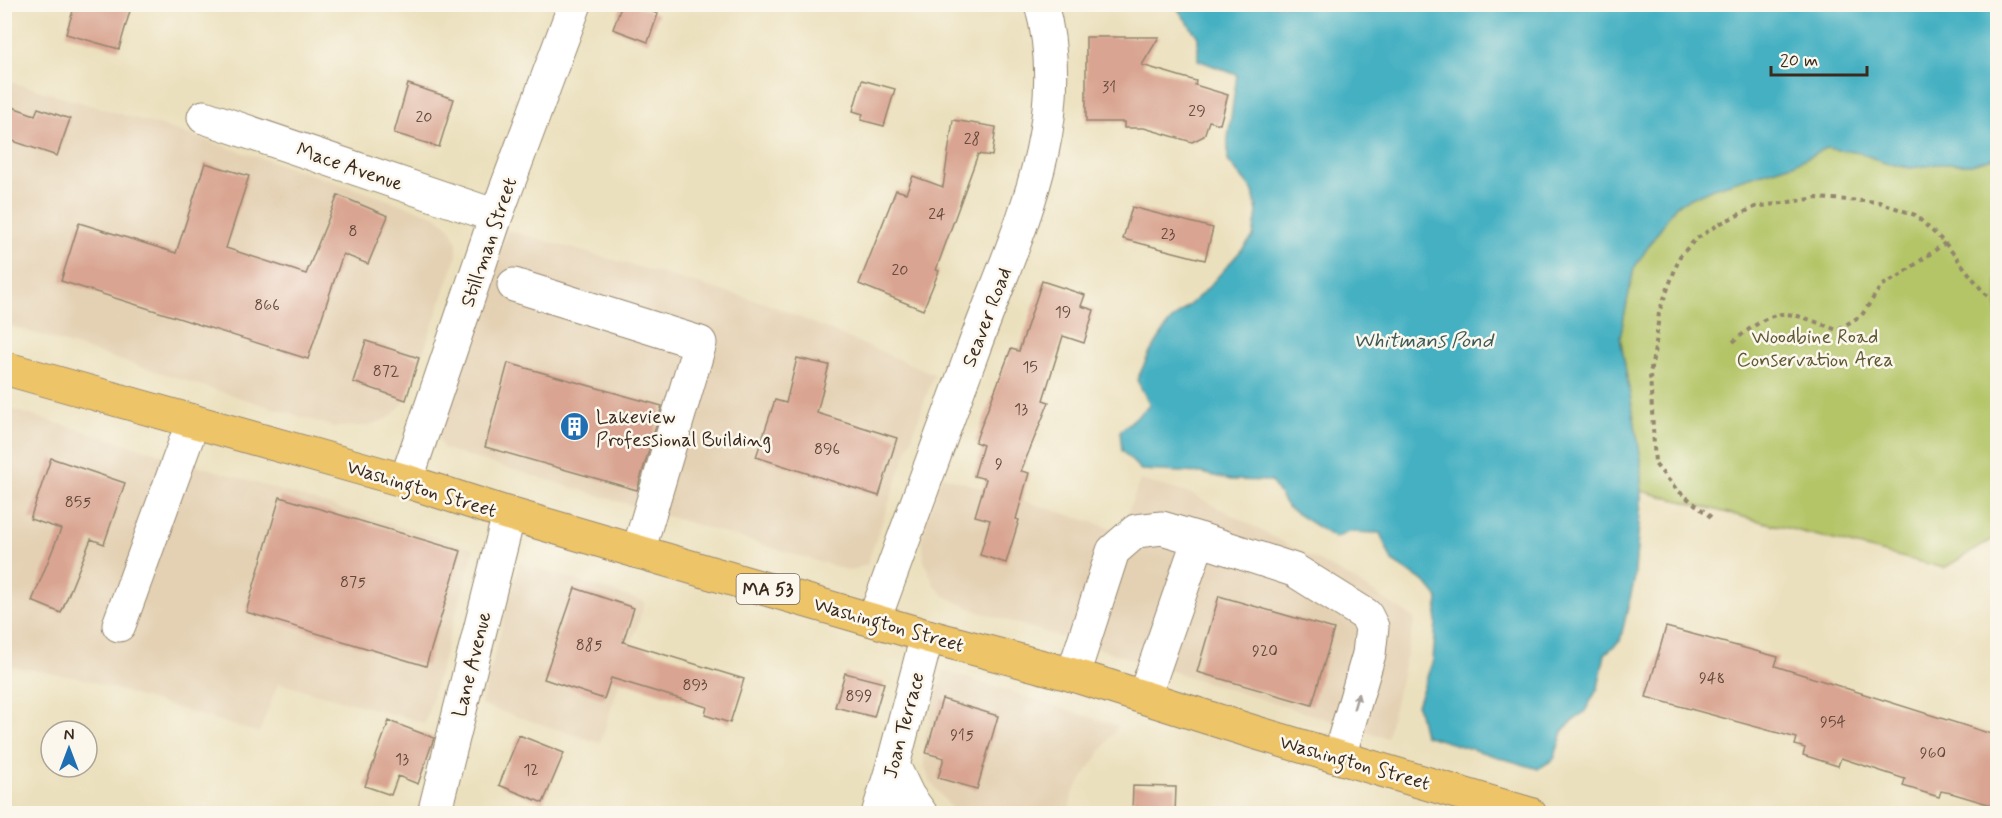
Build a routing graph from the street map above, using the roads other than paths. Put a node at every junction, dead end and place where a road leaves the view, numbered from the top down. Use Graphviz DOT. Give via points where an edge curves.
graph roads {
  1 [pos="575,4"];
  2 [pos="1041,4"];
  3 [pos="204,117"];
  4 [pos="496,216"];
  5 [pos="514,285"];
  6 [pos="4,368"];
  7 [pos="193,421"];
  8 [pos="406,482"];
  9 [pos="509,514"];
  10 [pos="1199,539"];
  11 [pos="638,552"];
  12 [pos="874,620"];
  13 [pos="119,625"];
  14 [pos="927,636"];
  15 [pos="1073,675"];
  16 [pos="1144,697"];
  17 [pos="1340,757"];
  18 [pos="893,765"];
  19 [pos="434,813"];
  20 [pos="878,813"];
  21 [pos="921,813"];
  22 [pos="1530,813"];
  1 -- 4 [label="street, Stillman Street"];
  2 -- 12 [label="street, Seaver Road" via="1052,73 1049,124 1036,179"];
  3 -- 4 [label="street, Mace Avenue"];
  4 -- 8 [label="street, Stillman Street"];
  5 -- 11 [label="street" via="700,343"];
  6 -- 7 [label="main road, Washington Street / MA 53"];
  7 -- 8 [label="main road, Washington Street / MA 53"];
  7 -- 13 [label="street"];
  8 -- 9 [label="main road, Washington Street / MA 53"];
  9 -- 11 [label="main road, Washington Street / MA 53"];
  9 -- 19 [label="street, Lane Avenue"];
  10 -- 15 [label="street" via="1162,528 1136,531 1113,550"];
  10 -- 16 [label="street"];
  17 -- 10 [label="street, one-way" via="1369,654 1372,627 1366,615 1294,570"];
  11 -- 12 [label="main road, Washington Street / MA 53"];
  12 -- 14 [label="main road, Washington Street / MA 53"];
  14 -- 15 [label="main road, Washington Street / MA 53"];
  14 -- 18 [label="street, Joan Terrace"];
  15 -- 16 [label="main road, Washington Street / MA 53"];
  16 -- 17 [label="main road, Washington Street / MA 53"];
  17 -- 22 [label="main road, Washington Street / MA 53"];
  18 -- 20 [label="street, Joan Terrace"];
  18 -- 21 [label="street"];
}
